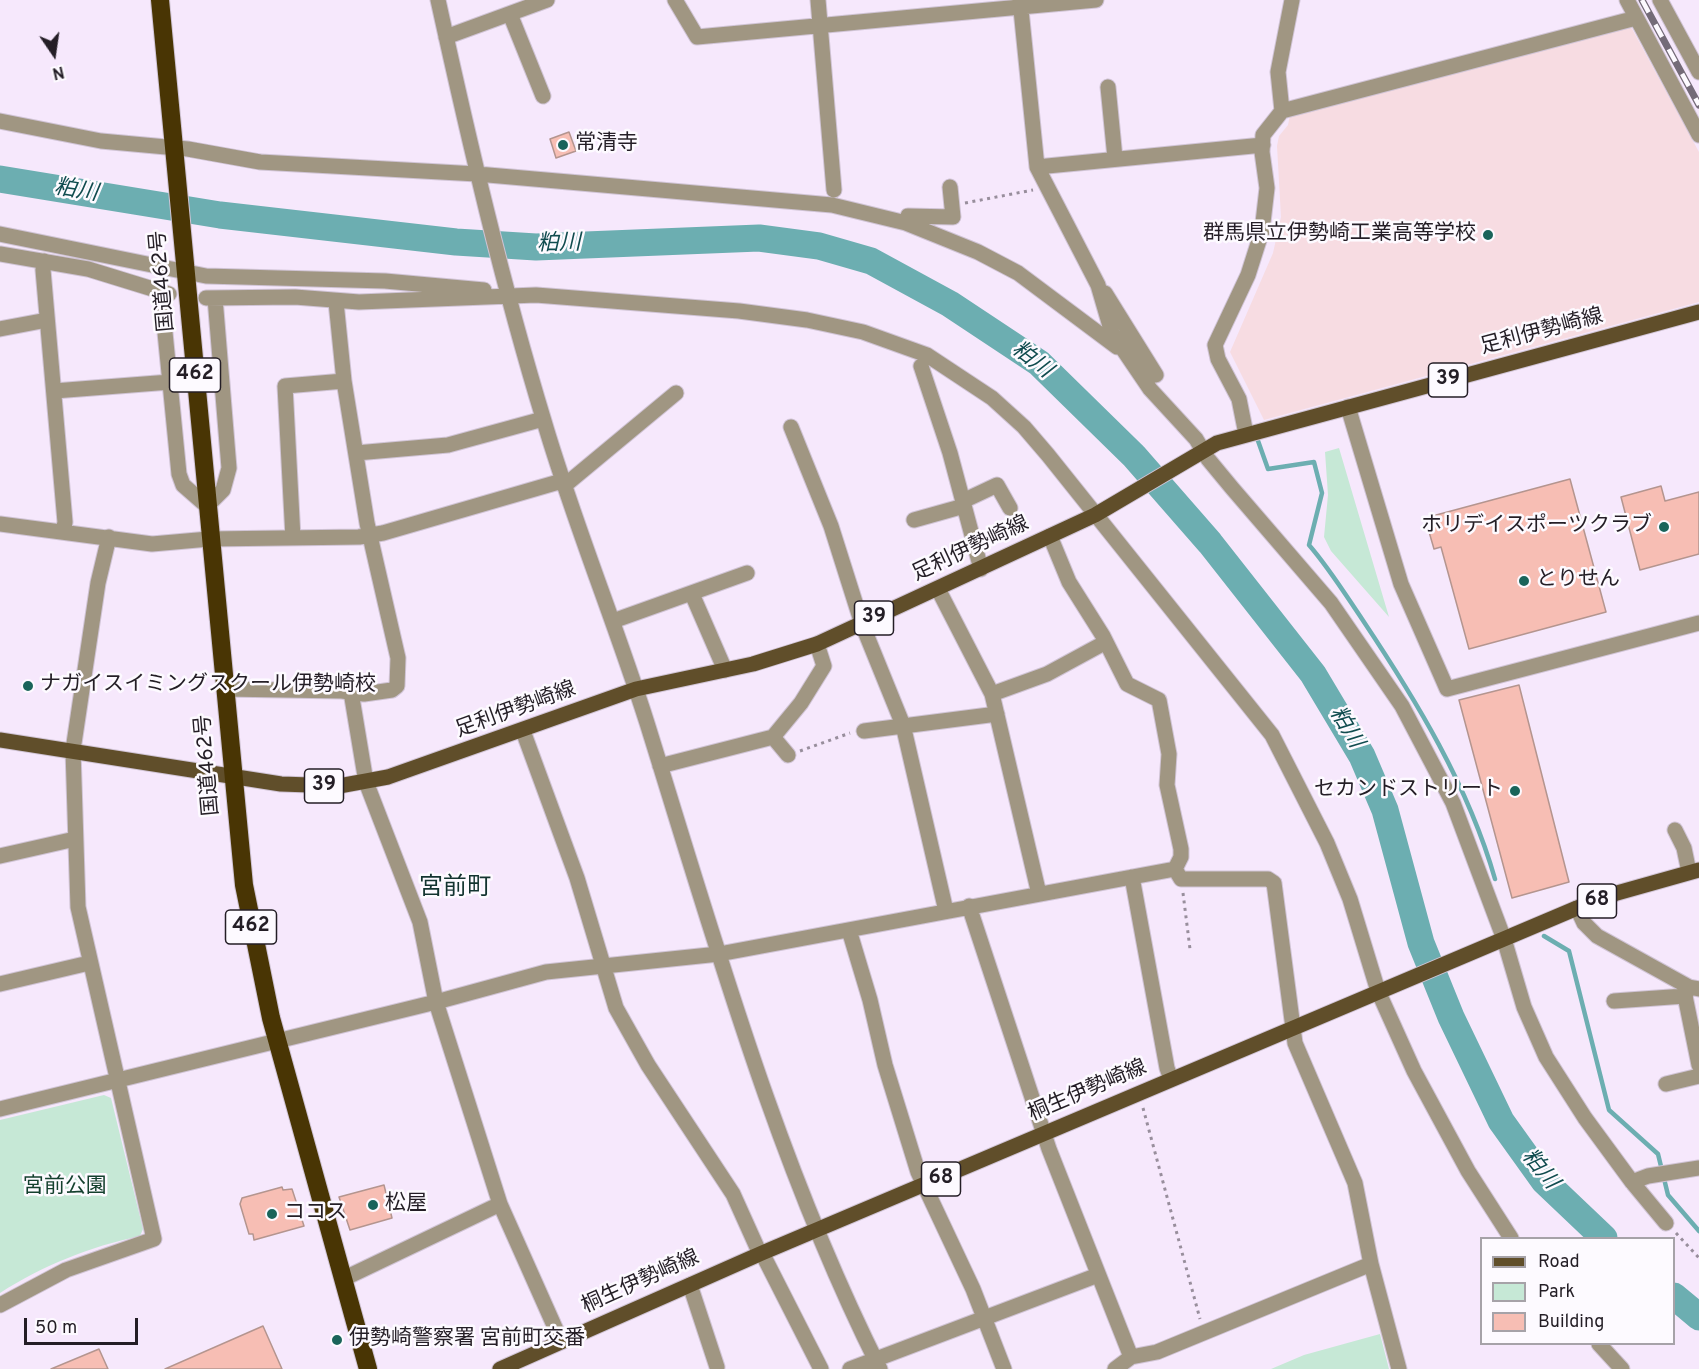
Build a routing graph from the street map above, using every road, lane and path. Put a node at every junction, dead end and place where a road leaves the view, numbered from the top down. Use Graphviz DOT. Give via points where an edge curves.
graph roads {
  1 [pos="160,0"];
  2 [pos="438,0"];
  3 [pos="548,0"];
  4 [pos="675,0"];
  5 [pos="818,0"];
  6 [pos="1096,0"];
  7 [pos="1292,0"];
  8 [pos="1627,0"];
  9 [pos="1660,0"];
  10 [pos="1020,4"];
  11 [pos="510,14"];
  12 [pos="1636,18"];
  13 [pos="820,26"];
  14 [pos="446,37"];
  15 [pos="1699,72"];
  16 [pos="1108,87"];
  17 [pos="543,96"];
  18 [pos="1282,111"];
  19 [pos="0,122"];
  20 [pos="1699,133"];
  21 [pos="1263,145"];
  22 [pos="174,149"];
  23 [pos="1115,158"];
  24 [pos="1037,167"];
  25 [pos="478,177"];
  26 [pos="1046,186"];
  27 [pos="950,187"];
  28 [pos="834,190"];
  29 [pos="952,205"];
  30 [pos="906,223"];
  31 [pos="0,234"];
  32 [pos="0,254"];
  33 [pos="44,261"];
  34 [pos="185,270"];
  35 [pos="1098,285"];
  36 [pos="507,293"];
  37 [pos="336,302"];
  38 [pos="1699,312"];
  39 [pos="47,320"];
  40 [pos="0,329"];
  41 [pos="1120,348"];
  42 [pos="921,366"];
  43 [pos="1156,375"];
  44 [pos="344,381"];
  45 [pos="170,382"];
  46 [pos="54,391"];
  47 [pos="676,393"];
  48 [pos="1348,407"];
  49 [pos="543,419"];
  50 [pos="791,427"];
  51 [pos="1246,434"];
  52 [pos="1200,451"];
  53 [pos="356,453"];
  54 [pos="563,483"];
  55 [pos="963,504"];
  56 [pos="207,506"];
  57 [pos="1010,508"];
  58 [pos="1097,514"];
  59 [pos="914,520"];
  60 [pos="0,524"];
  61 [pos="63,532"];
  62 [pos="369,536"];
  63 [pos="1050,536"];
  64 [pos="109,537"];
  65 [pos="293,538"];
  66 [pos="209,539"];
  67 [pos="981,569"];
  68 [pos="747,573"];
  69 [pos="938,589"];
  70 [pos="692,594"];
  71 [pos="613,621"];
  72 [pos="1699,623"];
  73 [pos="862,624"];
  74 [pos="1106,642"];
  75 [pos="817,644"];
  76 [pos="725,670"];
  77 [pos="225,689"];
  78 [pos="636,689"];
  79 [pos="351,692"];
  80 [pos="992,694"];
  81 [pos="997,714"];
  82 [pos="903,724"];
  83 [pos="523,731"];
  84 [pos="864,731"];
  85 [pos="773,737"];
  86 [pos="0,740"];
  87 [pos="73,750"];
  88 [pos="788,755"];
  89 [pos="660,766"];
  90 [pos="232,777"];
  91 [pos="366,782"];
  92 [pos="1675,830"];
  93 [pos="75,839"];
  94 [pos="0,856"];
  95 [pos="1694,871"];
  96 [pos="1174,873"];
  97 [pos="1132,877"];
  98 [pos="1039,894"];
  99 [pos="969,906"];
  100 [pos="1577,908"];
  101 [pos="946,911"];
  102 [pos="849,930"];
  103 [pos="1501,940"];
  104 [pos="1190,949"];
  105 [pos="720,954"];
  106 [pos="89,963"];
  107 [pos="602,965"];
  108 [pos="0,984"];
  109 [pos="1381,991"];
  110 [pos="1691,991"];
  111 [pos="1614,1001"];
  112 [pos="436,1002"];
  113 [pos="1292,1028"];
  114 [pos="277,1040"];
  115 [pos="1699,1065"];
  116 [pos="1699,1076"];
  117 [pos="1171,1079"];
  118 [pos="116,1080"];
  119 [pos="1665,1084"];
  120 [pos="1143,1107"];
  121 [pos="0,1109"];
  122 [pos="1045,1134"];
  123 [pos="1699,1168"];
  124 [pos="1632,1182"];
  125 [pos="923,1187"];
  126 [pos="500,1204"];
  127 [pos="1666,1223"];
  128 [pos="816,1231"];
  129 [pos="1510,1237"];
  130 [pos="761,1254"];
  131 [pos="1699,1258"];
  132 [pos="1371,1264"];
  133 [pos="1098,1275"];
  134 [pos="343,1279"];
  135 [pos="690,1285"];
  136 [pos="0,1305"];
  137 [pos="985,1319"];
  138 [pos="1204,1332"];
  139 [pos="561,1341"];
  140 [pos="1600,1345"];
  141 [pos="1131,1357"];
  142 [pos="878,1364"];
  143 [pos="715,1368"];
  144 [pos="368,1369"];
  145 [pos="500,1369"];
  146 [pos="821,1369"];
  147 [pos="850,1369"];
  148 [pos="1004,1369"];
  149 [pos="1115,1369"];
  150 [pos="1399,1369"];
  151 [pos="1622,1369"];
  1 -- 22 [label="highway, 国道462号 / 462"];
  2 -- 14 [label="street"];
  3 -- 11 [label="street"];
  4 -- 13 [label="street" via="697,37"];
  5 -- 13 [label="street"];
  6 -- 10 [label="street"];
  7 -- 18 [label="street" via="1278,72"];
  8 -- 12 [label="street"];
  9 -- 15 [label="street"];
  10 -- 13 [label="street"];
  10 -- 24 [label="street"];
  11 -- 14 [label="street"];
  11 -- 17 [label="street"];
  12 -- 18 [label="street"];
  12 -- 20 [label="street"];
  13 -- 28 [label="street"];
  14 -- 25 [label="street"];
  16 -- 23 [label="street"];
  18 -- 21 [label="street" via="1263,135"];
  19 -- 22 [label="street" via="100,141"];
  21 -- 23 [label="street"];
  21 -- 51 [label="street" via="1267,188 1263,231 1248,275 1215,345 1239,399"];
  22 -- 25 [label="street" via="261,162"];
  22 -- 34 [label="highway, 国道462号 / 462"];
  23 -- 24 [label="street"];
  24 -- 26 [label="street"];
  25 -- 30 [label="street" via="776,199 832,206"];
  25 -- 36 [label="street"];
  26 -- 29 [label="path"];
  26 -- 35 [label="street"];
  27 -- 29 [label="street"];
  29 -- 30 [label="street" via="953,217 908,216"];
  30 -- 41 [label="street" via="953,240 1018,273"];
  31 -- 34 [label="street"];
  32 -- 33 [label="street"];
  33 -- 39 [label="street"];
  33 -- 45 [label="street" via="101,272 165,293"];
  34 -- 36 [label="street" via="206,276 432,284"];
  34 -- 56 [label="highway, 国道462号 / 462"];
  35 -- 41 [label="street"];
  35 -- 43 [label="street"];
  36 -- 37 [label="street"];
  36 -- 49 [label="street"];
  36 -- 58 [label="street" via="807,320 896,342 927,355 992,398 1024,427"];
  37 -- 44 [label="street"];
  37 -- 56 [label="street" via="295,297 211,298 228,480"];
  38 -- 48 [label="main road, 足利伊勢崎線 / 39"];
  39 -- 40 [label="street"];
  39 -- 46 [label="street"];
  41 -- 52 [label="street" via="1150,389 1196,439"];
  42 -- 55 [label="street"];
  44 -- 53 [label="street"];
  44 -- 65 [label="street" via="285,386"];
  45 -- 46 [label="street"];
  45 -- 56 [label="street" via="179,474 183,485"];
  46 -- 61 [label="street"];
  47 -- 54 [label="street"];
  48 -- 51 [label="main road, 足利伊勢崎線 / 39"];
  48 -- 72 [label="street" via="1401,584 1448,689"];
  49 -- 53 [label="street" via="448,445"];
  49 -- 54 [label="street"];
  50 -- 73 [label="street" via="831,526"];
  51 -- 52 [label="main road, 足利伊勢崎線 / 39"];
  52 -- 58 [label="main road, 足利伊勢崎線 / 39"];
  52 -- 103 [label="street" via="1331,603 1402,706 1453,803"];
  53 -- 62 [label="street"];
  54 -- 62 [label="street"];
  54 -- 71 [label="street"];
  55 -- 57 [label="street" via="997,485"];
  55 -- 59 [label="street"];
  55 -- 67 [label="street"];
  56 -- 66 [label="highway, 国道462号 / 462"];
  58 -- 63 [label="main road, 足利伊勢崎線 / 39"];
  58 -- 109 [label="street" via="1272,735 1327,843"];
  60 -- 61 [label="street"];
  61 -- 64 [label="street"];
  62 -- 65 [label="street"];
  62 -- 79 [label="street" via="394,636 399,678 392,690"];
  63 -- 67 [label="main road, 足利伊勢崎線 / 39"];
  63 -- 74 [label="street" via="1069,582"];
  64 -- 66 [label="street" via="152,544"];
  64 -- 87 [label="street" via="96,592"];
  65 -- 66 [label="street"];
  66 -- 77 [label="highway, 国道462号 / 462"];
  67 -- 69 [label="main road, 足利伊勢崎線 / 39"];
  68 -- 70 [label="street"];
  69 -- 73 [label="main road, 足利伊勢崎線 / 39"];
  69 -- 80 [label="street"];
  70 -- 71 [label="street"];
  70 -- 76 [label="street"];
  71 -- 78 [label="street"];
  73 -- 75 [label="main road, 足利伊勢崎線 / 39"];
  73 -- 82 [label="street"];
  74 -- 80 [label="street" via="1047,674"];
  74 -- 96 [label="street" via="1127,684 1159,700 1169,754 1167,785 1181,849"];
  75 -- 76 [label="main road, 足利伊勢崎線 / 39"];
  75 -- 85 [label="street" via="824,666"];
  76 -- 78 [label="main road, 足利伊勢崎線 / 39"];
  77 -- 79 [label="street"];
  77 -- 90 [label="highway, 国道462号 / 462"];
  78 -- 83 [label="main road, 足利伊勢崎線 / 39"];
  78 -- 89 [label="street"];
  79 -- 91 [label="street"];
  80 -- 81 [label="street"];
  81 -- 82 [label="street"];
  81 -- 98 [label="street"];
  82 -- 84 [label="street"];
  82 -- 101 [label="street"];
  83 -- 91 [label="main road, 足利伊勢崎線 / 39"];
  83 -- 107 [label="street" via="577,878"];
  84 -- 88 [label="path"];
  85 -- 88 [label="street"];
  85 -- 89 [label="street"];
  86 -- 87 [label="main road, 足利伊勢崎線 / 39"];
  87 -- 90 [label="main road, 足利伊勢崎線 / 39"];
  87 -- 93 [label="street"];
  89 -- 105 [label="street"];
  90 -- 91 [label="main road, 足利伊勢崎線 / 39" via="300,786"];
  90 -- 114 [label="highway, 国道462号 / 462" via="250,922"];
  91 -- 112 [label="street" via="420,922"];
  92 -- 95 [label="street"];
  93 -- 94 [label="street"];
  93 -- 106 [label="street" via="78,907"];
  95 -- 100 [label="main road, 桐生伊勢崎線 / 68" via="1617,892"];
  96 -- 97 [label="street"];
  96 -- 104 [label="path"];
  96 -- 113 [label="street" via="1268,879 1274,883"];
  97 -- 98 [label="street"];
  97 -- 117 [label="street"];
  98 -- 99 [label="street"];
  99 -- 101 [label="street"];
  99 -- 122 [label="street"];
  100 -- 103 [label="main road, 桐生伊勢崎線 / 68"];
  100 -- 110 [label="street" via="1597,936"];
  101 -- 102 [label="street"];
  102 -- 105 [label="street"];
  102 -- 125 [label="street"];
  103 -- 109 [label="main road, 桐生伊勢崎線 / 68"];
  103 -- 124 [label="street" via="1546,1057 1585,1119"];
  105 -- 107 [label="street"];
  105 -- 128 [label="street"];
  106 -- 108 [label="street"];
  106 -- 118 [label="street"];
  107 -- 112 [label="street" via="546,972"];
  107 -- 130 [label="street" via="609,993 628,1030 733,1194"];
  109 -- 113 [label="main road, 桐生伊勢崎線 / 68"];
  109 -- 129 [label="street" via="1414,1071 1441,1123"];
  110 -- 111 [label="street"];
  110 -- 115 [label="street"];
  112 -- 114 [label="street"];
  112 -- 126 [label="street"];
  113 -- 117 [label="main road, 桐生伊勢崎線 / 68"];
  113 -- 132 [label="street" via="1355,1183"];
  114 -- 118 [label="street"];
  114 -- 134 [label="highway, 国道462号 / 462"];
  116 -- 119 [label="street"];
  117 -- 122 [label="main road, 桐生伊勢崎線 / 68"];
  118 -- 121 [label="street"];
  118 -- 136 [label="street" via="154,1239 66,1270"];
  120 -- 138 [label="path"];
  122 -- 125 [label="main road, 桐生伊勢崎線 / 68"];
  122 -- 133 [label="street"];
  123 -- 124 [label="street"];
  124 -- 127 [label="street"];
  125 -- 128 [label="main road, 桐生伊勢崎線 / 68"];
  125 -- 137 [label="street"];
  126 -- 134 [label="street"];
  126 -- 139 [label="street"];
  127 -- 131 [label="path"];
  128 -- 130 [label="main road, 桐生伊勢崎線 / 68"];
  128 -- 142 [label="street"];
  130 -- 135 [label="main road, 桐生伊勢崎線 / 68"];
  130 -- 146 [label="street"];
  132 -- 138 [label="street"];
  132 -- 150 [label="street"];
  133 -- 137 [label="street"];
  133 -- 141 [label="street"];
  134 -- 144 [label="highway, 国道462号 / 462"];
  135 -- 139 [label="main road, 桐生伊勢崎線 / 68"];
  135 -- 143 [label="street"];
  137 -- 142 [label="street"];
  137 -- 148 [label="street"];
  138 -- 141 [label="street" via="1157,1352"];
  139 -- 145 [label="main road, 桐生伊勢崎線 / 68"];
  140 -- 151 [label="street"];
  141 -- 149 [label="street"];
  142 -- 147 [label="street"];
}
